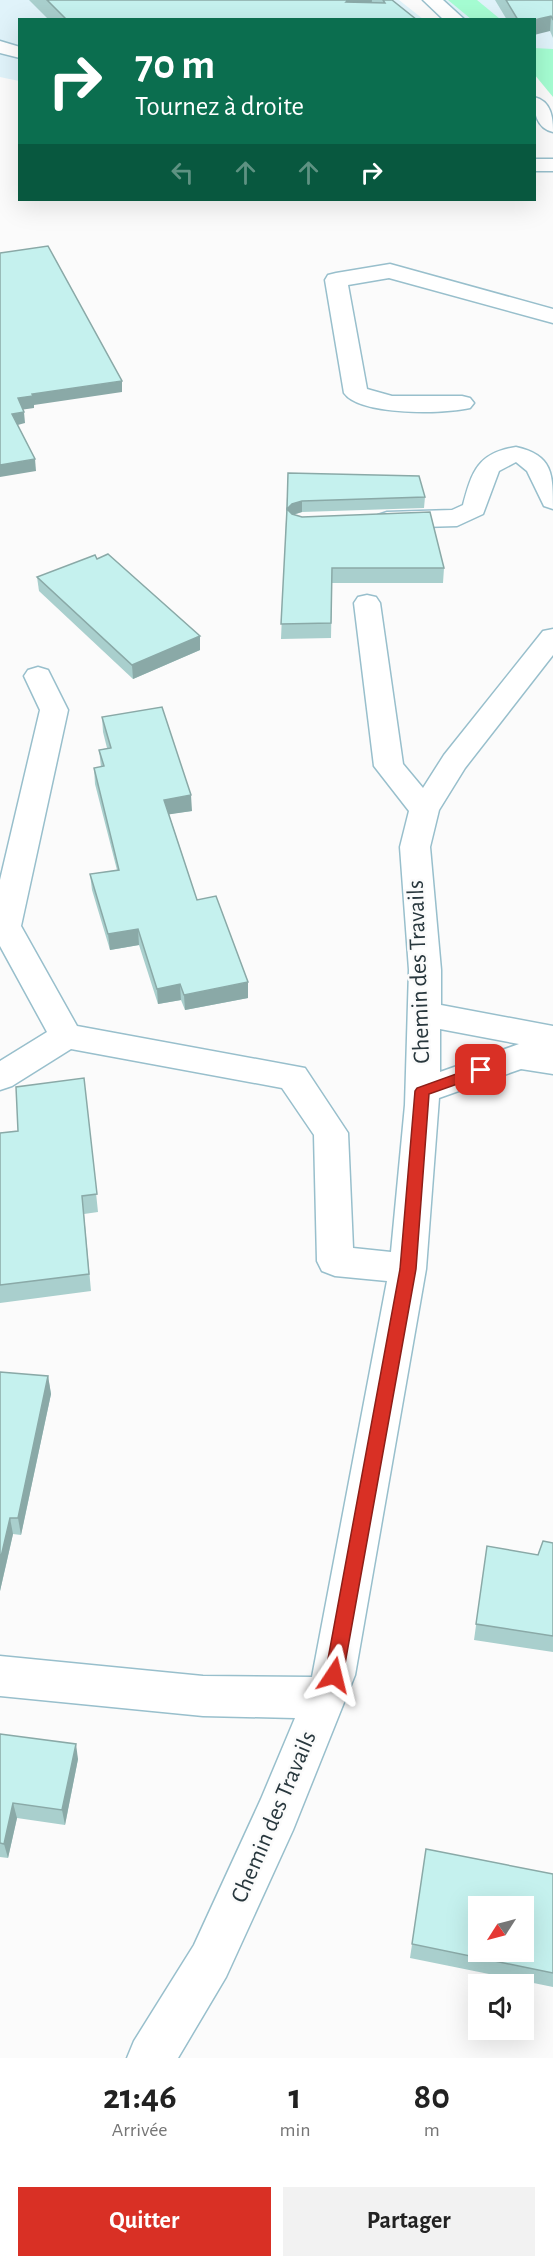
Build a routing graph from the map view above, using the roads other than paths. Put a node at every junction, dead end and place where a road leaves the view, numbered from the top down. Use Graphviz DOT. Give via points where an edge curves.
graph roads {
  1 [pos="432,0"];
  2 [pos="454,18"];
  3 [pos="0,47"];
  4 [pos="18,52"];
  5 [pos="536,105"];
  6 [pos="553,125"];
  7 [pos="536,165"];
  8 [pos="553,165"];
  9 [pos="553,316"];
  10 [pos="462,403"];
  11 [pos="553,501"];
  12 [pos="362,520"];
  13 [pos="367,603"];
  14 [pos="553,637"];
  15 [pos="38,676"];
  16 [pos="424,810"];
  17 [pos="423,1014"];
  18 [pos="66,1036"];
  19 [pos="553,1038"];
  20 [pos="553,1062"];
  21 [pos="0,1077"];
  22 [pos="422,1091"];
  23 [pos="408,1269"];
  24 [pos="0,1676"];
  25 [pos="325,1698"];
  26 [pos="151,2058"];
  1 -- 2 [label="street"];
  3 -- 4 [label="street"];
  5 -- 6 [label="street"];
  7 -- 8 [label="street"];
  9 -- 10 [label="street" via="390,271 336,279 356,393 386,402"];
  11 -- 12 [label="street" via="540,467 516,453 500,458 488,468 474,508 457,518"];
  13 -- 16 [label="street" via="389,766"];
  14 -- 16 [label="street, Chemin des Travails" via="454,762"];
  15 -- 18 [label="street" via="54,710 5,926"];
  16 -- 17 [label="street, Chemin des Travails" via="415,847 424,970"];
  17 -- 19 [label="street"];
  17 -- 22 [label="street, Chemin des Travails"];
  18 -- 21 [label="street"];
  18 -- 23 [label="street" via="293,1077 331,1133 335,1261"];
  20 -- 22 [label="street" via="520,1056"];
  22 -- 23 [label="street, Chemin des Travails"];
  23 -- 25 [label="street, Chemin des Travails" via="334,1675"];
  24 -- 25 [label="street" via="203,1696"];
  25 -- 26 [label="street, Chemin des Travails" via="210,1961"];
}
